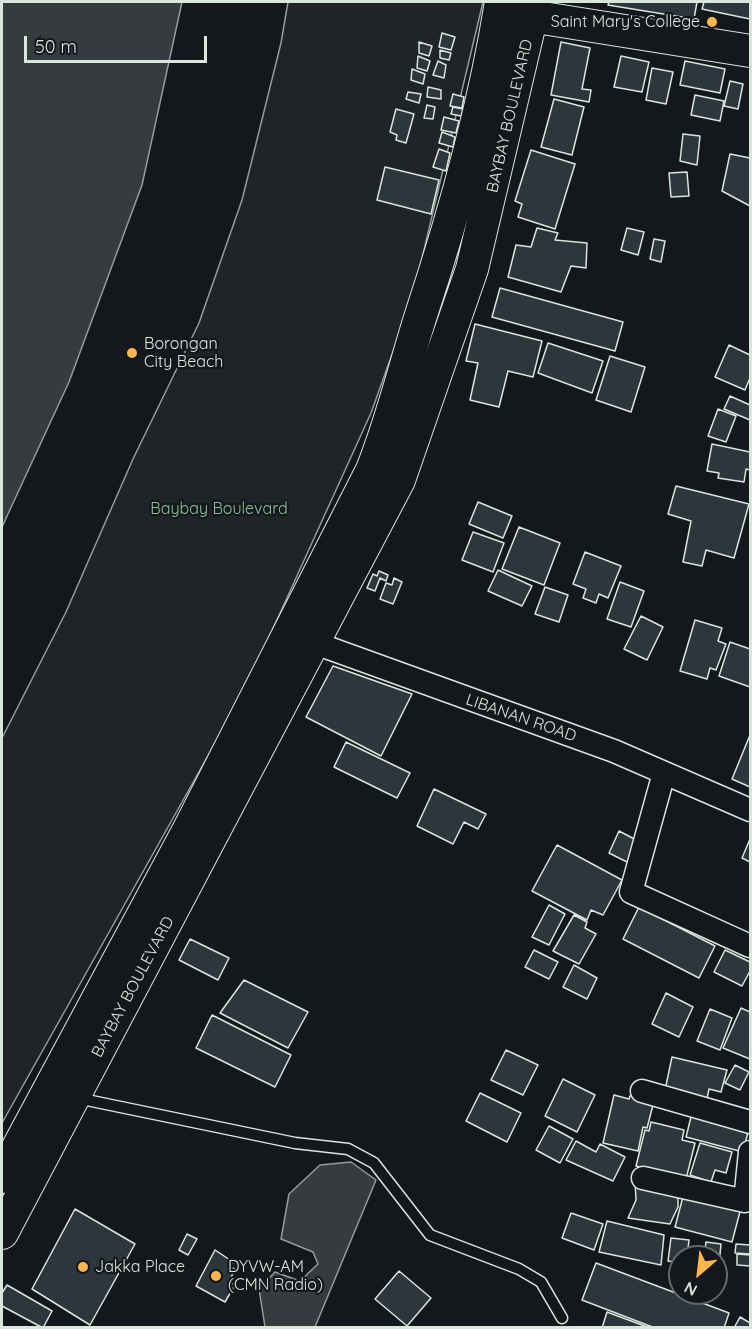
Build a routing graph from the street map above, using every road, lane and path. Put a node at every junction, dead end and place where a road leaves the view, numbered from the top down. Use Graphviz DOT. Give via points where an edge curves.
graph roads {
  1 [pos="500,6"];
  2 [pos="534,9"];
  3 [pos="750,51"];
  4 [pos="301,638"];
  5 [pos="664,773"];
  6 [pos="750,810"];
  7 [pos="750,945"];
  8 [pos="642,1091"];
  9 [pos="64,1092"];
  10 [pos="750,1122"];
  11 [pos="750,1152"];
  12 [pos="2,1177"];
  13 [pos="643,1178"];
  14 [pos="2,1233"];
  15 [pos="562,1318"];
  1 -- 2 [label="street"];
  1 -- 4 [label="street, BAYBAY BOULEVARD" via="480,108 441,261 388,431"];
  2 -- 3 [label="street"];
  2 -- 4 [label="street, BAYBAY BOULEVARD" via="472,269 399,480"];
  4 -- 5 [label="street, LIBANAN ROAD" via="603,747"];
  4 -- 9 [label="street, BAYBAY BOULEVARD"];
  5 -- 6 [label="street, LIBANAN ROAD"];
  5 -- 7 [label="street" via="631,892"];
  8 -- 10 [label="street"];
  9 -- 12 [label="street, BAYBAY BOULEVARD"];
  9 -- 14 [label="street, BAYBAY BOULEVARD"];
  9 -- 15 [label="lane" via="296,1143 348,1149 374,1163 430,1235 519,1269 541,1282"];
  11 -- 13 [label="street" via="745,1201"];
}
